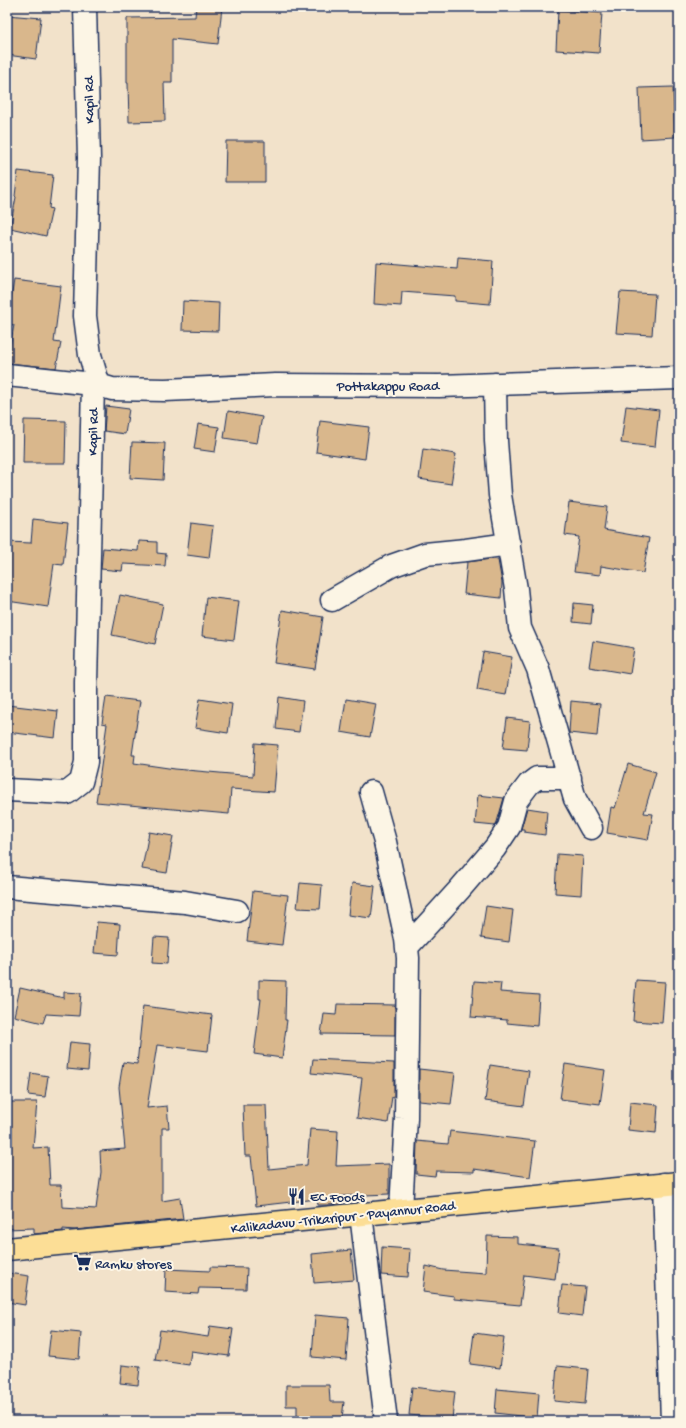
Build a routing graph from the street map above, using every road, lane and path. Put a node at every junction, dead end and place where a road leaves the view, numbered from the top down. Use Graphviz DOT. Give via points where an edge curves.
graph roads {
  1 [pos="85,7"];
  2 [pos="7,375"];
  3 [pos="679,378"];
  4 [pos="96,383"];
  5 [pos="494,384"];
  6 [pos="509,544"];
  7 [pos="332,600"];
  8 [pos="570,778"];
  9 [pos="7,790"];
  10 [pos="371,792"];
  11 [pos="591,828"];
  12 [pos="7,887"];
  13 [pos="238,910"];
  14 [pos="407,947"];
  15 [pos="672,1184"];
  16 [pos="401,1210"];
  17 [pos="361,1214"];
  18 [pos="7,1249"];
  19 [pos="386,1421"];
  20 [pos="672,1421"];
  1 -- 4 [label="street, Kapil Rd" via="90,158 85,316"];
  2 -- 4 [label="street, Pottakappu Road"];
  3 -- 5 [label="street, Pottakappu Road"];
  4 -- 5 [label="street, Pottakappu Road" via="112,389 165,390 274,385"];
  4 -- 9 [label="street, Kapil Rd" via="86,684 86,762 81,782 67,794"];
  5 -- 6 [label="street" via="500,494"];
  6 -- 7 [label="street" via="425,554 391,566"];
  6 -- 8 [label="street" via="520,628 538,668"];
  8 -- 11 [label="street" via="575,799"];
  8 -- 14 [label="street" via="537,778 529,784 516,800 509,827 495,848"];
  10 -- 14 [label="street" via="386,842"];
  12 -- 13 [label="street" via="185,902"];
  14 -- 16 [label="street" via="409,977 406,1021 406,1118"];
  15 -- 16 [label="main road, Kalikadavu -Trikaripur - Payannur Road"];
  15 -- 20 [label="street"];
  16 -- 17 [label="main road, Kalikadavu -Trikaripur - Payannur Road"];
  17 -- 18 [label="main road, Kalikadavu -Trikaripur - Payannur Road"];
  17 -- 19 [label="street"];
}
